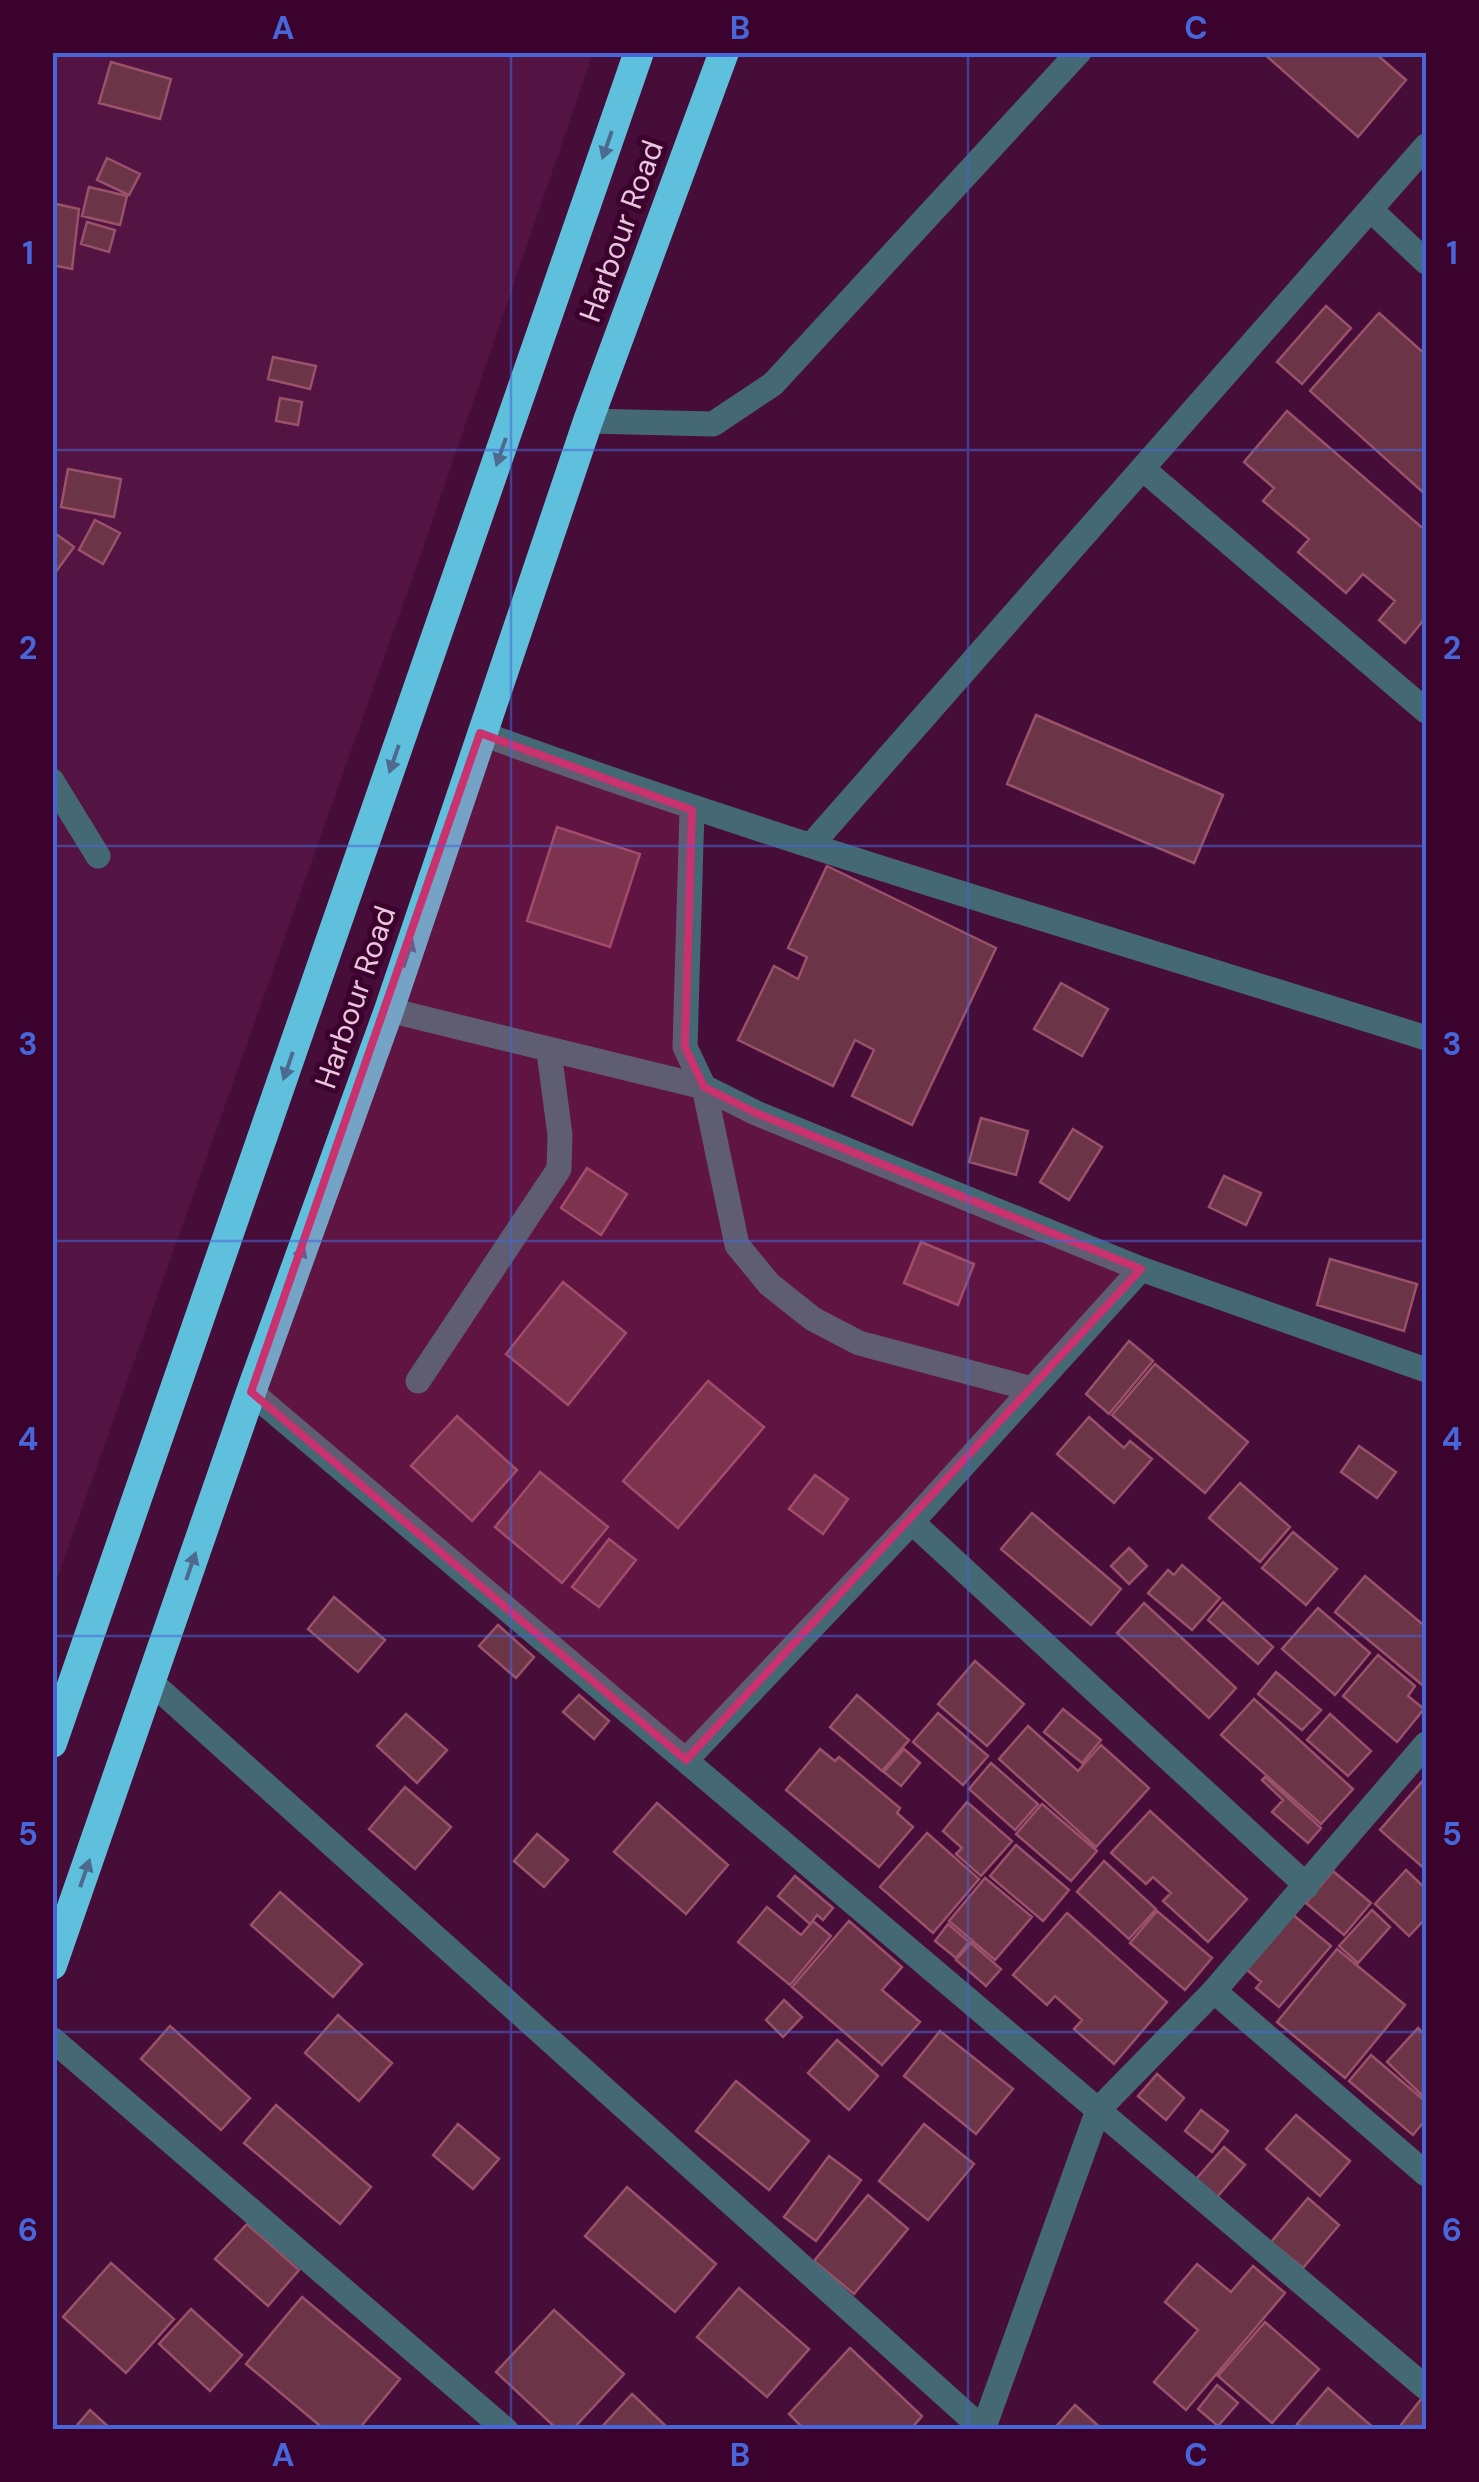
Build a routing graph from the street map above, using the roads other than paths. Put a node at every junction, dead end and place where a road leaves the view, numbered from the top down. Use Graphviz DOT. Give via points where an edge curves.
graph roads {
  1 [pos="640,52"];
  2 [pos="724,52"];
  3 [pos="1079,52"];
  4 [pos="1426,146"];
  5 [pos="1371,210"];
  6 [pos="1426,262"];
  7 [pos="588,420"];
  8 [pos="1143,468"];
  9 [pos="1426,711"];
  10 [pos="480,733"];
  11 [pos="52,781"];
  12 [pos="692,810"];
  13 [pos="813,844"];
  14 [pos="98,856"];
  15 [pos="390,1010"];
  16 [pos="1426,1038"];
  17 [pos="548,1052"];
  18 [pos="704,1087"];
  19 [pos="1141,1269"];
  20 [pos="1426,1370"];
  21 [pos="418,1382"];
  22 [pos="1032,1389"];
  23 [pos="251,1392"];
  24 [pos="912,1522"];
  25 [pos="151,1682"];
  26 [pos="52,1742"];
  27 [pos="1426,1744"];
  28 [pos="686,1760"];
  29 [pos="1307,1886"];
  30 [pos="52,1965"];
  31 [pos="1214,1991"];
  32 [pos="52,2039"];
  33 [pos="1098,2110"];
  34 [pos="1426,2174"];
  35 [pos="1426,2388"];
  36 [pos="983,2429"];
  37 [pos="506,2430"];
  1 -- 26 [label="highway, Harbour Road, one-way"];
  2 -- 7 [label="highway, Harbour Road"];
  3 -- 7 [label="street" via="774,384 712,424"];
  4 -- 5 [label="street"];
  5 -- 6 [label="street"];
  5 -- 8 [label="street"];
  7 -- 10 [label="highway, Harbour Road"];
  8 -- 9 [label="street"];
  8 -- 13 [label="street"];
  10 -- 12 [label="street"];
  15 -- 10 [label="highway, Harbour Road, one-way"];
  11 -- 14 [label="street"];
  12 -- 13 [label="street"];
  12 -- 18 [label="street" via="685,1047"];
  13 -- 16 [label="street"];
  15 -- 17 [label="street"];
  23 -- 15 [label="highway, Harbour Road, one-way"];
  17 -- 18 [label="street"];
  17 -- 21 [label="street" via="559,1170"];
  18 -- 19 [label="street"];
  18 -- 22 [label="street" via="737,1245 769,1284 858,1343"];
  19 -- 20 [label="street"];
  19 -- 22 [label="street"];
  22 -- 24 [label="street"];
  25 -- 23 [label="highway, Harbour Road, one-way"];
  23 -- 28 [label="street"];
  24 -- 28 [label="street"];
  24 -- 29 [label="street"];
  30 -- 25 [label="highway, Harbour Road, one-way"];
  25 -- 36 [label="street"];
  27 -- 29 [label="street"];
  28 -- 33 [label="street"];
  29 -- 31 [label="street"];
  31 -- 33 [label="street"];
  31 -- 34 [label="street"];
  32 -- 37 [label="street"];
  33 -- 35 [label="street"];
  33 -- 36 [label="street"];
}
